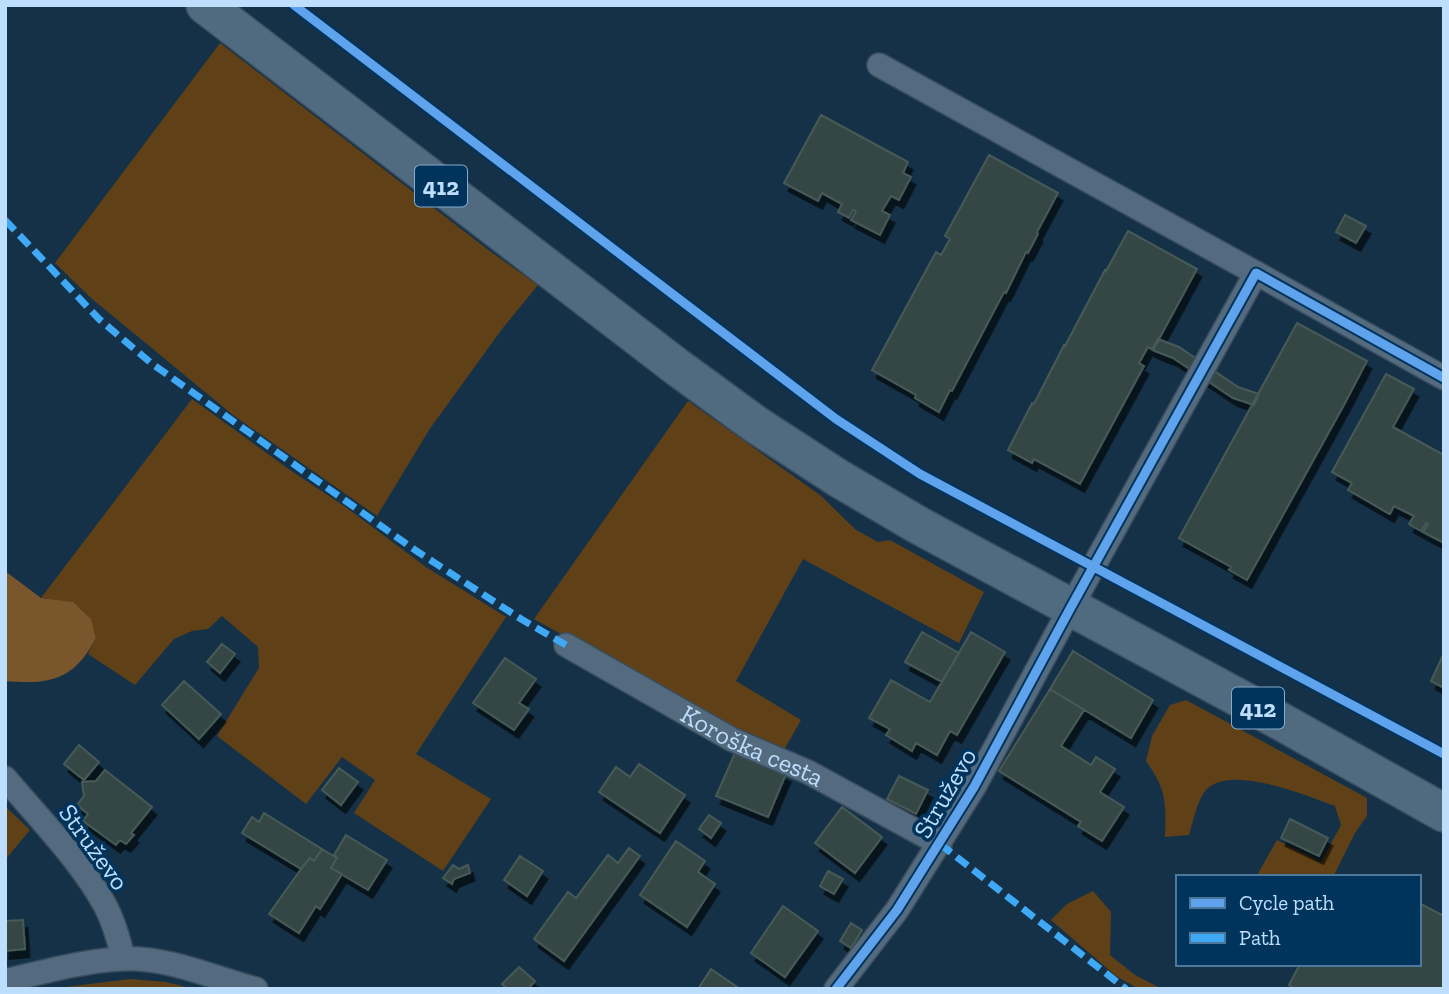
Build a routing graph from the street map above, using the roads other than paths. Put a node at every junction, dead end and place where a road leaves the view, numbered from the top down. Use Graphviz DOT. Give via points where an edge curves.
graph roads {
  1 [pos="205,5"];
  2 [pos="879,65"];
  3 [pos="1256,273"];
  4 [pos="1444,379"];
  5 [pos="1070,607"];
  6 [pos="566,646"];
  7 [pos="5,778"];
  8 [pos="1444,813"];
  9 [pos="940,844"];
  10 [pos="123,958"];
  11 [pos="5,981"];
  12 [pos="257,989"];
  13 [pos="836,989"];
  1 -- 5 [label="main road, 412" via="755,424 918,526"];
  2 -- 3 [label="street"];
  3 -- 4 [label="street"];
  3 -- 5 [label="street, Struževo"];
  5 -- 8 [label="main road, 412"];
  5 -- 9 [label="street, Struževo"];
  6 -- 9 [label="street, Koroška cesta" via="731,739 808,772"];
  7 -- 10 [label="street, Struževo" via="105,906"];
  9 -- 13 [label="street, Struževo" via="897,910"];
  10 -- 11 [label="street"];
  10 -- 12 [label="street" via="172,964"];
}
